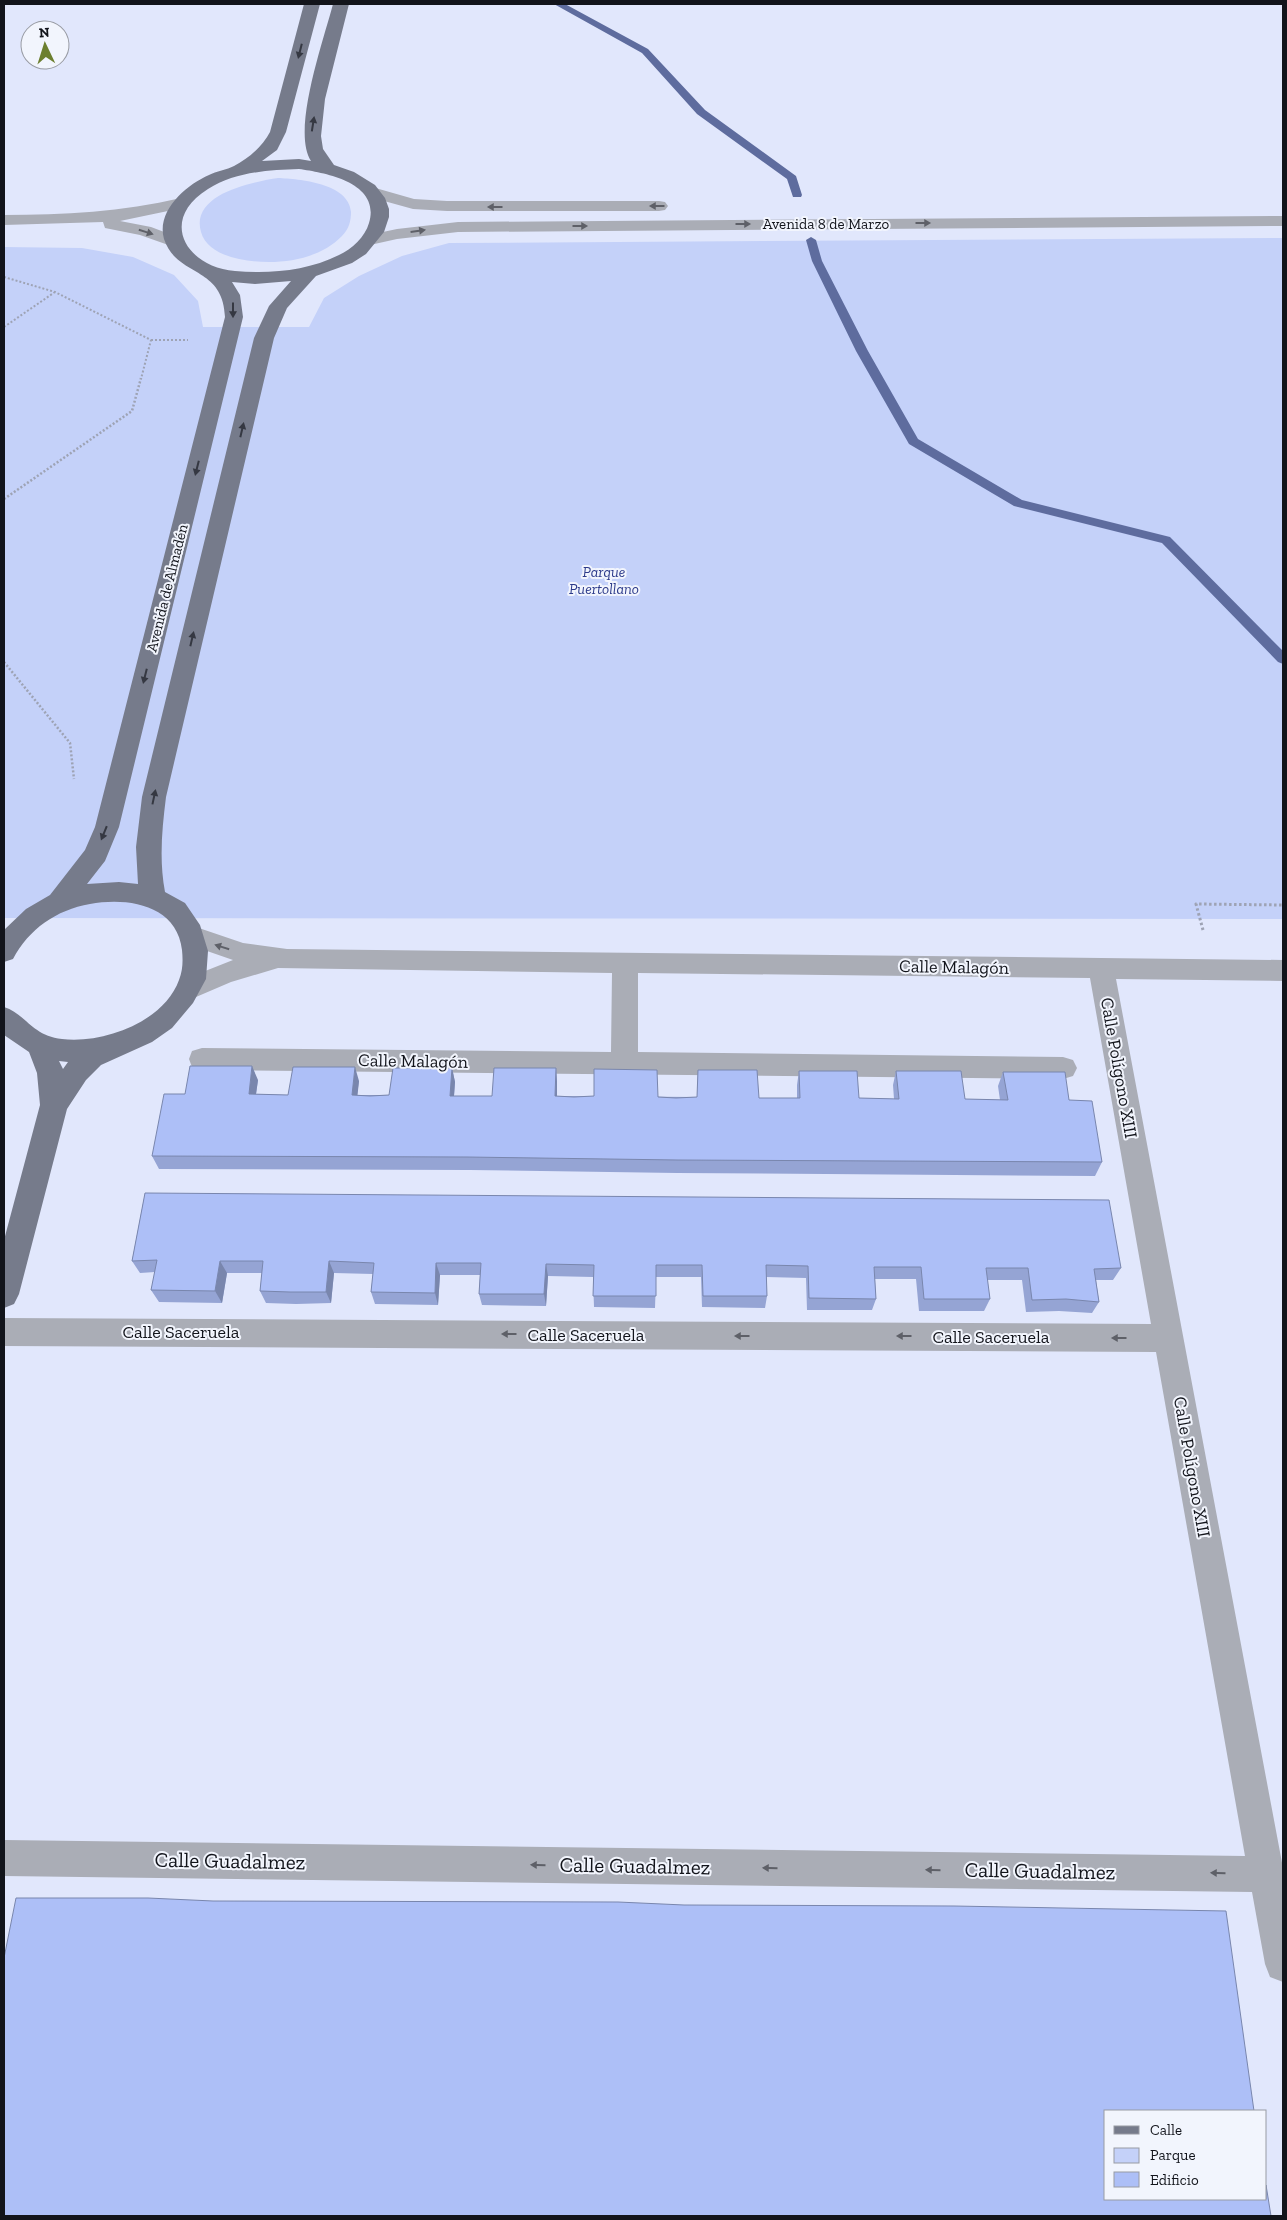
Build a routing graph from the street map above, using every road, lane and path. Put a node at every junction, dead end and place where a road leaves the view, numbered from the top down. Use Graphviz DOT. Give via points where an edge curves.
graph roads {
  1 [pos="312,4"];
  2 [pos="341,4"];
  3 [pos="327,168"];
  4 [pos="240,170"];
  5 [pos="372,192"];
  6 [pos="181,203"];
  7 [pos="677,206"];
  8 [pos="4,220"];
  9 [pos="82,220"];
  10 [pos="1283,221"];
  11 [pos="370,240"];
  12 [pos="174,242"];
  13 [pos="210,270"];
  14 [pos="308,274"];
  15 [pos="4,277"];
  16 [pos="55,292"];
  17 [pos="4,327"];
  18 [pos="6,495"];
  19 [pos="4,499"];
  20 [pos="4,662"];
  21 [pos="75,787"];
  22 [pos="153,897"];
  23 [pos="59,902"];
  24 [pos="1283,905"];
  25 [pos="193,936"];
  26 [pos="5,946"];
  27 [pos="287,959"];
  28 [pos="625,962"];
  29 [pos="1101,969"];
  30 [pos="1215,970"];
  31 [pos="1283,970"];
  32 [pos="188,989"];
  33 [pos="4,1018"];
  34 [pos="39,1045"];
  35 [pos="109,1047"];
  36 [pos="202,1059"];
  37 [pos="624,1062"];
  38 [pos="1063,1068"];
  39 [pos="54,1105"];
  40 [pos="4,1294"];
  41 [pos="4,1332"];
  42 [pos="1168,1338"];
  43 [pos="4,1858"];
  44 [pos="1266,1874"];
  45 [pos="1283,1964"];
  1 -- 4 [label="main road, one-way" via="278,132 271,146"];
  3 -- 2 [label="main road, one-way" via="314,151 311,136"];
  3 -- 4 [label="main road" via="299,164"];
  3 -- 5 [label="main road" via="360,182"];
  4 -- 6 [label="main road" via="196,189"];
  7 -- 5 [label="street, one-way" via="447,206 413,204"];
  5 -- 11 [label="main road" via="380,207 379,223"];
  6 -- 9 [label="street" via="139,213"];
  6 -- 12 [label="main road" via="171,229"];
  8 -- 9 [label="street"];
  9 -- 12 [label="street, one-way" via="135,229"];
  11 -- 10 [label="street, Avenida 8 de Marzo, one-way" via="458,227"];
  11 -- 14 [label="main road" via="348,258"];
  12 -- 13 [label="main road" via="182,253"];
  13 -- 14 [label="main road" via="239,278 274,279"];
  13 -- 23 [label="main road, Avenida de Almadén, one-way" via="228,286 234,301 234,317 107,827 96,854"];
  22 -- 14 [label="main road, one-way" via="148,864 154,797 264,338 278,306"];
  15 -- 16 [label="path"];
  16 -- 17 [label="path"];
  16 -- 18 [label="path" via="151,340 132,411"];
  18 -- 19 [label="path"];
  20 -- 21 [label="path" via="70,743"];
  22 -- 23 [label="main road, Avenida de Almadén" via="123,890 91,892"];
  22 -- 25 [label="main road, Avenida de Almadén" via="185,920"];
  23 -- 26 [label="main road, Avenida de Almadén" via="30,919"];
  24 -- 30 [label="path" via="1196,904"];
  27 -- 25 [label="street, Calle Malagón, one-way" via="243,953"];
  25 -- 32 [label="main road, Avenida de Almadén" via="197,962"];
  27 -- 28 [label="street, Calle Malagón"];
  27 -- 32 [label="street, Calle Malagón" via="234,969"];
  28 -- 29 [label="street, Calle Malagón"];
  28 -- 37 [label="street"];
  29 -- 30 [label="street, Calle Malagón"];
  29 -- 42 [label="street, Calle Polígono XIII"];
  30 -- 31 [label="street, Calle Malagón"];
  32 -- 35 [label="main road, Avenida de Almadén" via="170,1014 143,1034"];
  33 -- 34 [label="main road, Avenida de Almadén" via="17,1033"];
  34 -- 35 [label="main road, Avenida de Almadén" via="85,1051"];
  34 -- 39 [label="main road, Avenida de Almadén" via="51,1073"];
  35 -- 39 [label="main road, Avenida de Almadén" via="85,1062"];
  36 -- 37 [label="street, Calle Malagón"];
  37 -- 38 [label="street, Calle Malagón"];
  39 -- 40 [label="main road, Avenida de Almadén"];
  42 -- 41 [label="street, Calle Saceruela, one-way"];
  42 -- 44 [label="street, Calle Polígono XIII"];
  44 -- 43 [label="street, Calle Guadalmez, one-way"];
  44 -- 45 [label="street, Calle Polígono XIII"];
}
